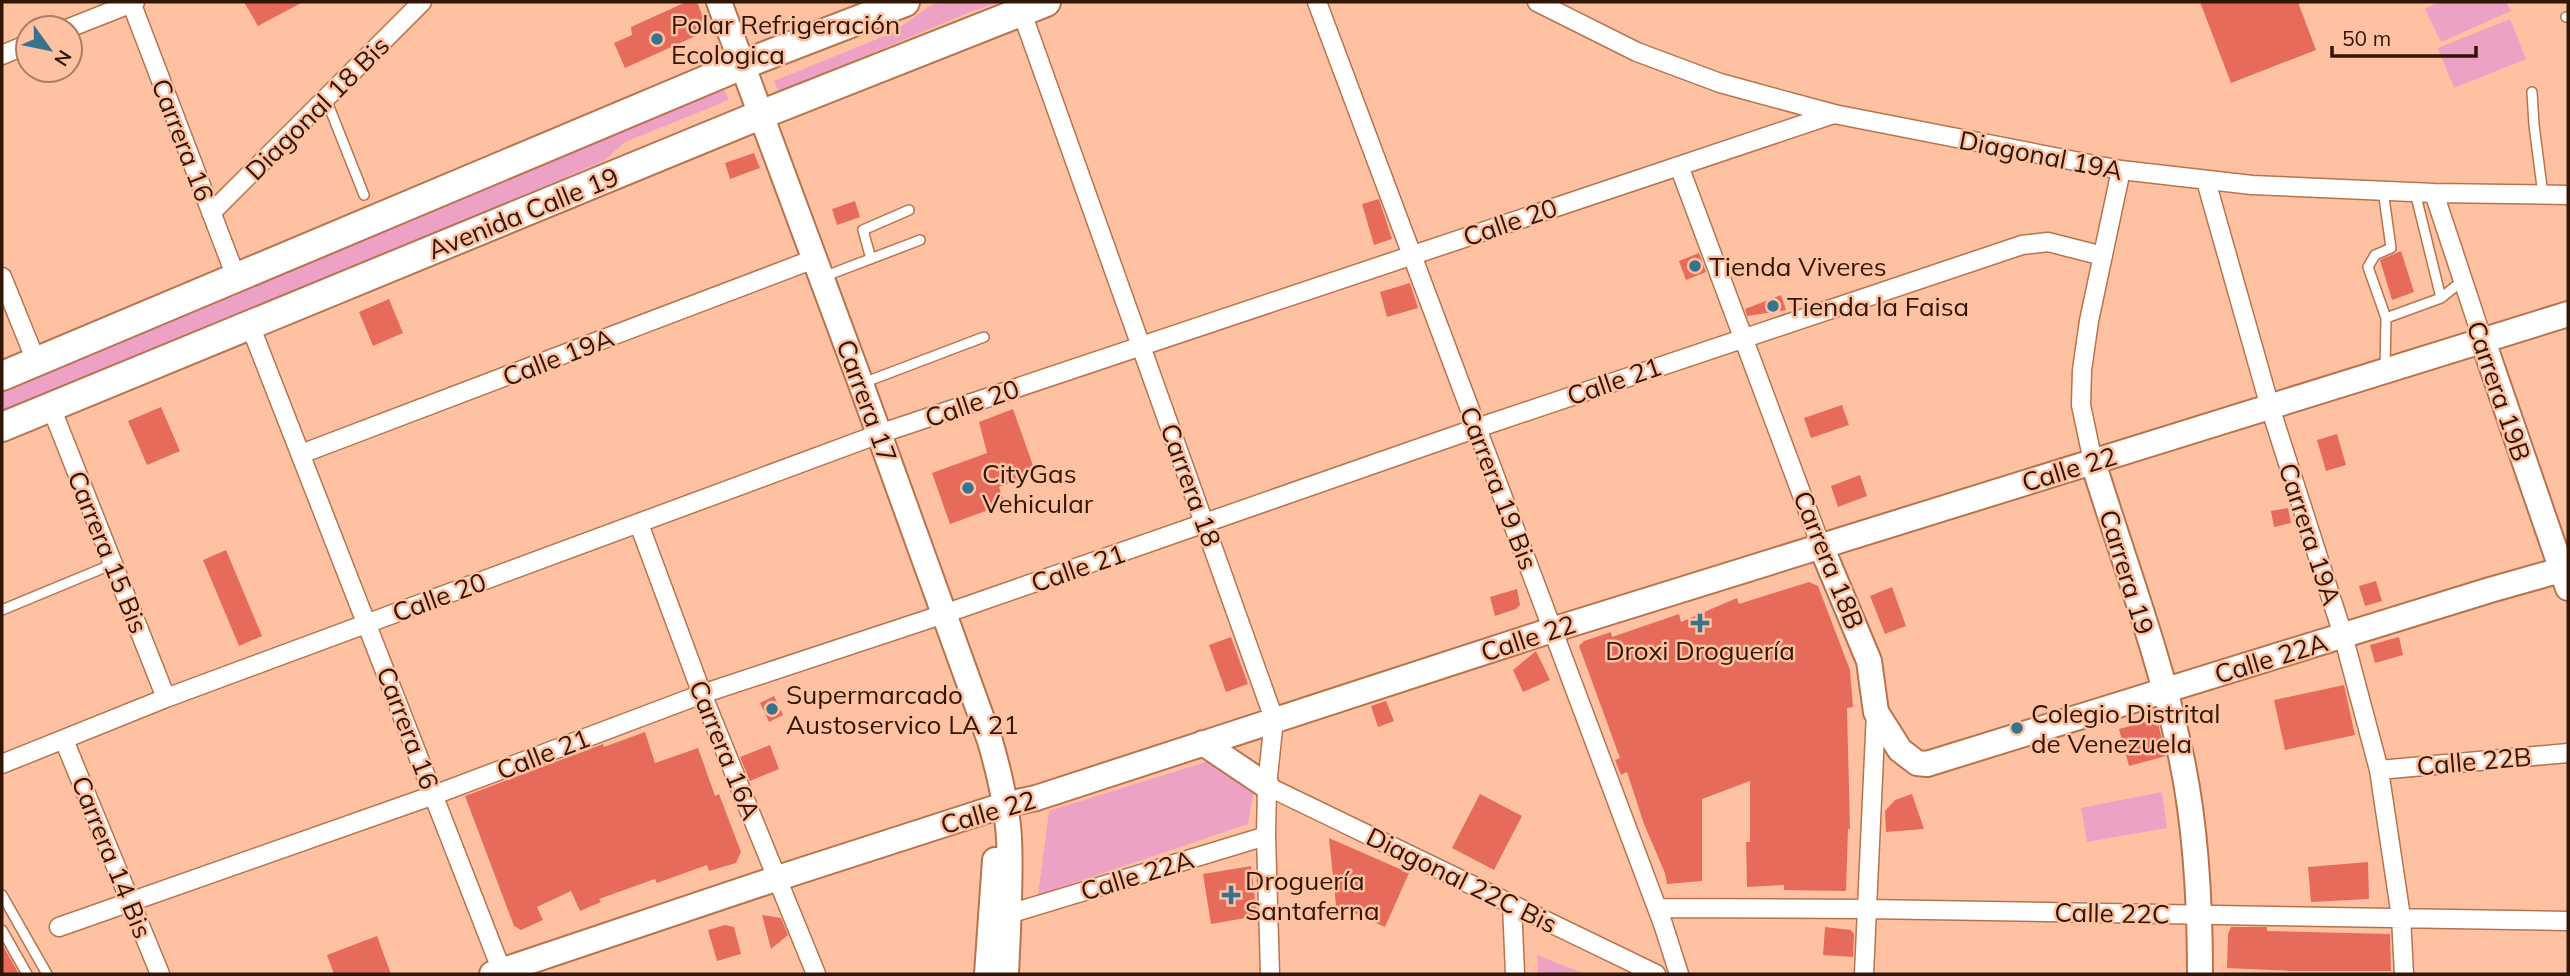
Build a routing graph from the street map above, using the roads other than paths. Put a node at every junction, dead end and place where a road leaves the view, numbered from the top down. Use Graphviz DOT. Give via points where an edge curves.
graph roads {
  1 [pos="132,2"];
  2 [pos="422,2"];
  3 [pos="719,2"];
  4 [pos="905,2"];
  5 [pos="1317,2"];
  6 [pos="1537,2"];
  7 [pos="1033,6"];
  8 [pos="84,22"];
  9 [pos="742,65"];
  10 [pos="2532,92"];
  11 [pos="326,99"];
  12 [pos="1834,114"];
  13 [pos="760,115"];
  14 [pos="1679,166"];
  15 [pos="2121,170"];
  16 [pos="2206,181"];
  17 [pos="2383,190"];
  18 [pos="2415,192"];
  19 [pos="2434,192"];
  20 [pos="363,195"];
  21 [pos="2543,195"];
  22 [pos="2568,195"];
  23 [pos="909,210"];
  24 [pos="211,213"];
  25 [pos="920,240"];
  26 [pos="1412,255"];
  27 [pos="2103,256"];
  28 [pos="871,259"];
  29 [pos="818,268"];
  30 [pos="2,277"];
  31 [pos="236,277"];
  32 [pos="2462,281"];
  33 [pos="2441,298"];
  34 [pos="2568,314"];
  35 [pos="2386,318"];
  36 [pos="250,325"];
  37 [pos="984,337"];
  38 [pos="1744,337"];
  39 [pos="2483,341"];
  40 [pos="1141,346"];
  41 [pos="36,361"];
  42 [pos="2385,371"];
  43 [pos="2,376"];
  44 [pos="862,384"];
  45 [pos="51,407"];
  46 [pos="2270,407"];
  47 [pos="2,427"];
  48 [pos="1477,428"];
  49 [pos="879,434"];
  50 [pos="301,454"];
  51 [pos="2093,462"];
  52 [pos="639,524"];
  53 [pos="1205,524"];
  54 [pos="1821,546"];
  55 [pos="113,564"];
  56 [pos="2566,575"];
  57 [pos="2,610"];
  58 [pos="944,614"];
  59 [pos="367,623"];
  60 [pos="1552,630"];
  61 [pos="2343,635"];
  62 [pos="2164,691"];
  63 [pos="702,694"];
  64 [pos="166,698"];
  65 [pos="1876,712"];
  66 [pos="1274,719"];
  67 [pos="64,740"];
  68 [pos="1203,743"];
  69 [pos="2568,753"];
  70 [pos="2,764"];
  71 [pos="2379,770"];
  72 [pos="1268,786"];
  73 [pos="434,795"];
  74 [pos="1004,805"];
  75 [pos="1266,836"];
  76 [pos="778,877"];
  77 [pos="2,895"];
  78 [pos="131,902"];
  79 [pos="1512,904"];
  80 [pos="1866,909"];
  81 [pos="1009,914"];
  82 [pos="2200,914"];
  83 [pos="1660,916"];
  84 [pos="2400,917"];
  85 [pos="2568,921"];
  86 [pos="59,927"];
  87 [pos="2,930"];
  88 [pos="499,973"];
  89 [pos="27,974"];
  90 [pos="47,974"];
  91 [pos="160,974"];
  92 [pos="816,974"];
  93 [pos="987,974"];
  94 [pos="1006,974"];
  95 [pos="1270,974"];
  96 [pos="1515,974"];
  97 [pos="1656,974"];
  98 [pos="1679,974"];
  99 [pos="1864,974"];
  100 [pos="2200,974"];
  101 [pos="2404,974"];
  1 -- 8 [label="street"];
  1 -- 24 [label="street, Carrera 16"];
  2 -- 11 [label="street, Diagonal 18 Bis"];
  3 -- 9 [label="street, Carrera 17"];
  4 -- 9 [label="main road, Avenida Calle 19"];
  5 -- 26 [label="street, Carrera 19 Bis"];
  6 -- 12 [label="street, Diagonal 19A" via="1637,52 1720,83"];
  7 -- 13 [label="main road, Avenida Calle 19"];
  7 -- 40 [label="street, Carrera 18"];
  9 -- 13 [label="street, Carrera 17"];
  9 -- 31 [label="main road, Avenida Calle 19"];
  10 -- 21 [label="lane"];
  11 -- 20 [label="lane"];
  11 -- 24 [label="street, Diagonal 18 Bis"];
  12 -- 14 [label="street, Calle 20"];
  12 -- 15 [label="street, Diagonal 19A"];
  13 -- 29 [label="street, Carrera 17"];
  13 -- 36 [label="main road, Avenida Calle 19"];
  14 -- 26 [label="street, Calle 20"];
  14 -- 38 [label="street, Carrera 18B"];
  15 -- 16 [label="street, Diagonal 19A"];
  15 -- 27 [label="street, Carrera 19"];
  16 -- 17 [label="street, Diagonal 19A"];
  16 -- 46 [label="street, Carrera 19A"];
  17 -- 18 [label="street, Diagonal 19A"];
  17 -- 35 [label="lane" via="2391,248 2375,255 2368,267"];
  18 -- 19 [label="street, Diagonal 19A"];
  18 -- 33 [label="lane"];
  19 -- 21 [label="street, Diagonal 19A"];
  19 -- 32 [label="street, Carrera 19B"];
  21 -- 22 [label="street, Diagonal 19A"];
  23 -- 28 [label="lane" via="863,230"];
  24 -- 31 [label="street, Carrera 16"];
  25 -- 28 [label="lane"];
  26 -- 40 [label="street, Calle 20"];
  26 -- 48 [label="street, Carrera 19 Bis"];
  27 -- 38 [label="street, Calle 21" via="2048,242 2022,245"];
  27 -- 51 [label="street, Carrera 19" via="2082,370 2081,405"];
  28 -- 29 [label="lane"];
  29 -- 44 [label="street, Carrera 17"];
  29 -- 50 [label="street, Calle 19A"];
  30 -- 41 [label="street"];
  31 -- 41 [label="main road, Avenida Calle 19"];
  32 -- 33 [label="lane"];
  32 -- 39 [label="street, Carrera 19B"];
  33 -- 35 [label="lane"];
  34 -- 39 [label="street, Calle 22"];
  35 -- 42 [label="lane"];
  36 -- 45 [label="main road, Avenida Calle 19"];
  36 -- 50 [label="street, Carrera 16"];
  37 -- 44 [label="lane"];
  38 -- 48 [label="street, Calle 21"];
  38 -- 54 [label="street, Carrera 18B"];
  39 -- 42 [label="street, Calle 22"];
  39 -- 56 [label="street, Carrera 19B"];
  40 -- 49 [label="street, Calle 20"];
  40 -- 53 [label="street, Carrera 18"];
  41 -- 43 [label="main road, Avenida Calle 19"];
  42 -- 46 [label="street, Calle 22"];
  44 -- 49 [label="street, Carrera 17"];
  45 -- 47 [label="main road, Avenida Calle 19"];
  45 -- 55 [label="street, Carrera 15 Bis"];
  46 -- 51 [label="street, Calle 22"];
  46 -- 61 [label="street, Carrera 19A"];
  48 -- 53 [label="street, Calle 21"];
  48 -- 60 [label="street, Carrera 19 Bis"];
  49 -- 52 [label="street, Calle 20"];
  49 -- 58 [label="street, Carrera 17"];
  50 -- 59 [label="street, Carrera 16"];
  51 -- 54 [label="street, Calle 22"];
  51 -- 62 [label="street, Carrera 19"];
  52 -- 59 [label="street, Calle 20"];
  52 -- 63 [label="street, Carrera 16A"];
  53 -- 58 [label="street, Calle 21"];
  53 -- 66 [label="street, Carrera 18"];
  54 -- 60 [label="street, Calle 22"];
  54 -- 65 [label="street, Carrera 18B" via="1869,661"];
  55 -- 57 [label="lane"];
  55 -- 64 [label="street, Carrera 15 Bis"];
  56 -- 61 [label="street, Calle 22A"];
  58 -- 63 [label="street, Calle 21"];
  58 -- 74 [label="street, Carrera 17" via="990,741"];
  59 -- 64 [label="street, Calle 20"];
  59 -- 73 [label="street, Carrera 16"];
  60 -- 66 [label="street, Calle 22"];
  60 -- 83 [label="street, Carrera 19 Bis"];
  61 -- 62 [label="street, Calle 22A"];
  61 -- 71 [label="street, Carrera 19A"];
  62 -- 65 [label="street, Calle 22A" via="1927,764 1917,763 1900,750"];
  62 -- 82 [label="street, Carrera 19" via="2186,783"];
  63 -- 73 [label="street, Calle 21"];
  63 -- 76 [label="street, Carrera 16A"];
  64 -- 67 [label="street, Calle 20"];
  65 -- 80 [label="street, Carrera 18B"];
  66 -- 68 [label="street, Calle 22"];
  66 -- 72 [label="street, Carrera 18"];
  67 -- 70 [label="street, Calle 20"];
  67 -- 78 [label="street, Carrera 14 Bis"];
  68 -- 72 [label="street"];
  68 -- 74 [label="street, Calle 22"];
  69 -- 71 [label="street, Calle 22B"];
  71 -- 84 [label="street, Carrera 19A"];
  72 -- 75 [label="street, Carrera 18"];
  72 -- 79 [label="street, Diagonal 22C Bis"];
  73 -- 78 [label="street, Calle 21"];
  73 -- 88 [label="street, Carrera 16"];
  74 -- 76 [label="street, Calle 22"];
  74 -- 81 [label="street, Carrera 17" via="1009,836"];
  74 -- 93 [label="street, Carrera 17" via="996,842"];
  75 -- 81 [label="street, Calle 22A"];
  75 -- 95 [label="street, Carrera 18"];
  76 -- 88 [label="street, Calle 22"];
  76 -- 92 [label="street, Carrera 16A"];
  77 -- 90 [label="lane"];
  78 -- 86 [label="street, Calle 21"];
  78 -- 91 [label="street, Carrera 14 Bis"];
  79 -- 96 [label="street"];
  79 -- 97 [label="street, Diagonal 22C Bis"];
  80 -- 82 [label="street, Calle 22C"];
  80 -- 83 [label="street, Calle 22C"];
  80 -- 99 [label="street, Carrera 18B"];
  81 -- 94 [label="street, Carrera 17"];
  82 -- 84 [label="street, Calle 22C"];
  82 -- 100 [label="street, Carrera 19"];
  83 -- 98 [label="street, Carrera 19 Bis"];
  84 -- 85 [label="street, Calle 22C"];
  84 -- 101 [label="street, Carrera 19A"];
  87 -- 89 [label="lane"];
}
